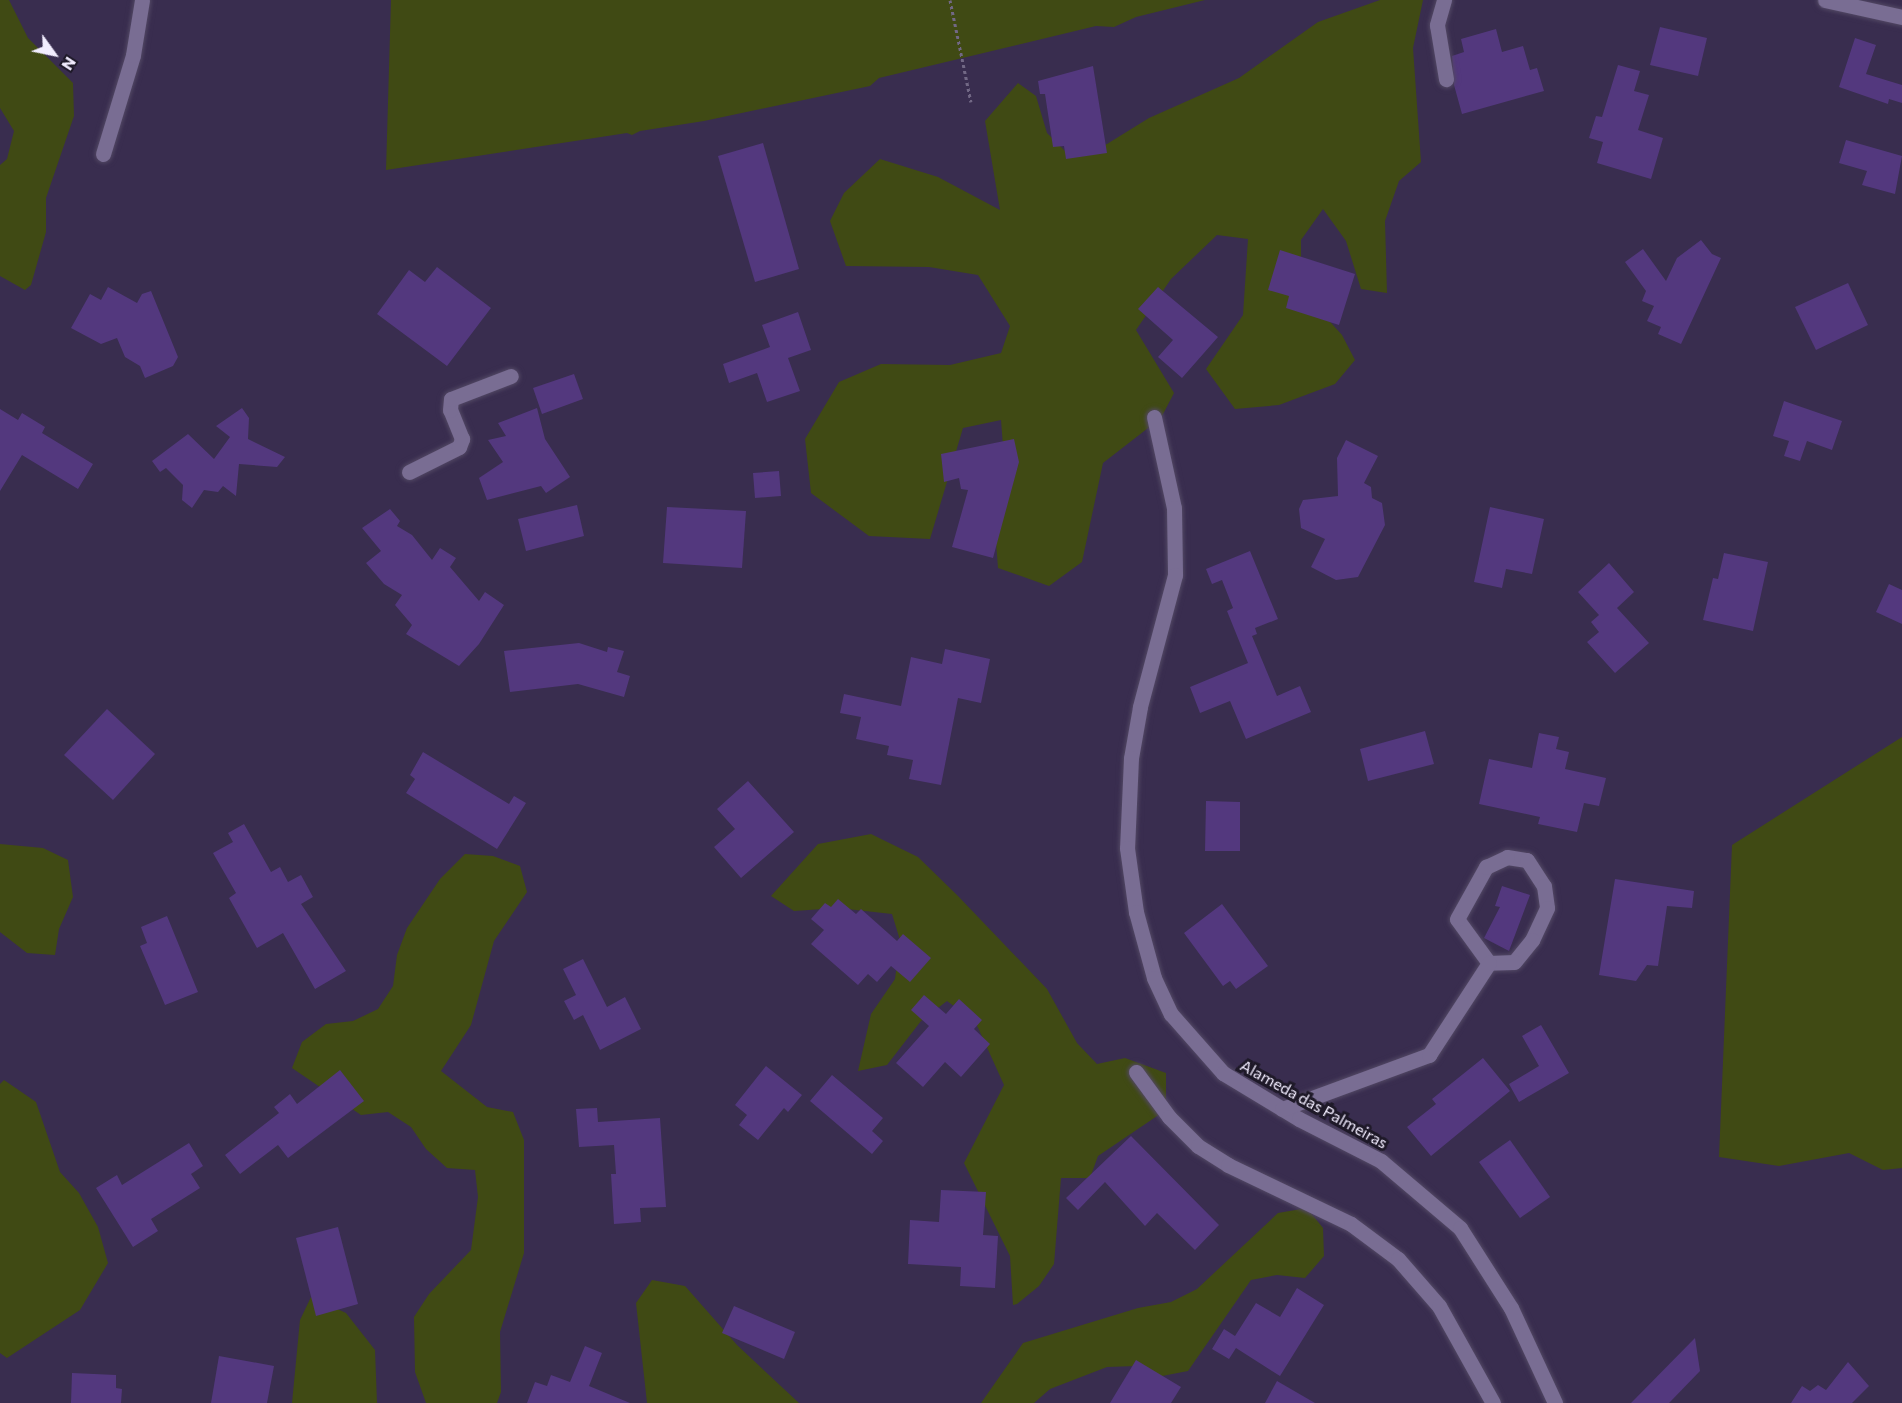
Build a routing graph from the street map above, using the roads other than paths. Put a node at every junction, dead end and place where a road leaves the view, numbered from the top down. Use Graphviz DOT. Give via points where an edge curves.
graph roads {
  1 [pos="142,0"];
  2 [pos="1444,0"];
  3 [pos="1825,0"];
  4 [pos="1902,17"];
  5 [pos="1446,79"];
  6 [pos="103,154"];
  7 [pos="512,376"];
  8 [pos="1154,417"];
  9 [pos="409,472"];
  10 [pos="1489,963"];
  11 [pos="1136,1072"];
  12 [pos="1282,1109"];
  13 [pos="1492,1403"];
  14 [pos="1555,1403"];
  1 -- 6 [label="lane" via="133,55"];
  2 -- 5 [label="lane" via="1437,26"];
  3 -- 4 [label="lane"];
  7 -- 9 [label="lane" via="451,399 450,410 462,440 459,447"];
  8 -- 12 [label="lane, Alameda das Palmeiras" via="1166,463 1177,537 1175,575 1152,651 1131,758 1127,848 1136,912 1154,978 1172,1014 1222,1073"];
  10 -- 10 [label="lane" via="1457,920 1486,867 1507,857 1527,860 1544,886 1547,908 1532,940 1514,962"];
  10 -- 12 [label="lane" via="1429,1055"];
  11 -- 13 [label="lane" via="1169,1117 1198,1146 1228,1165 1351,1224 1398,1259 1439,1306"];
  12 -- 14 [label="lane, Alameda das Palmeiras" via="1382,1161 1461,1228 1511,1308"];
}
